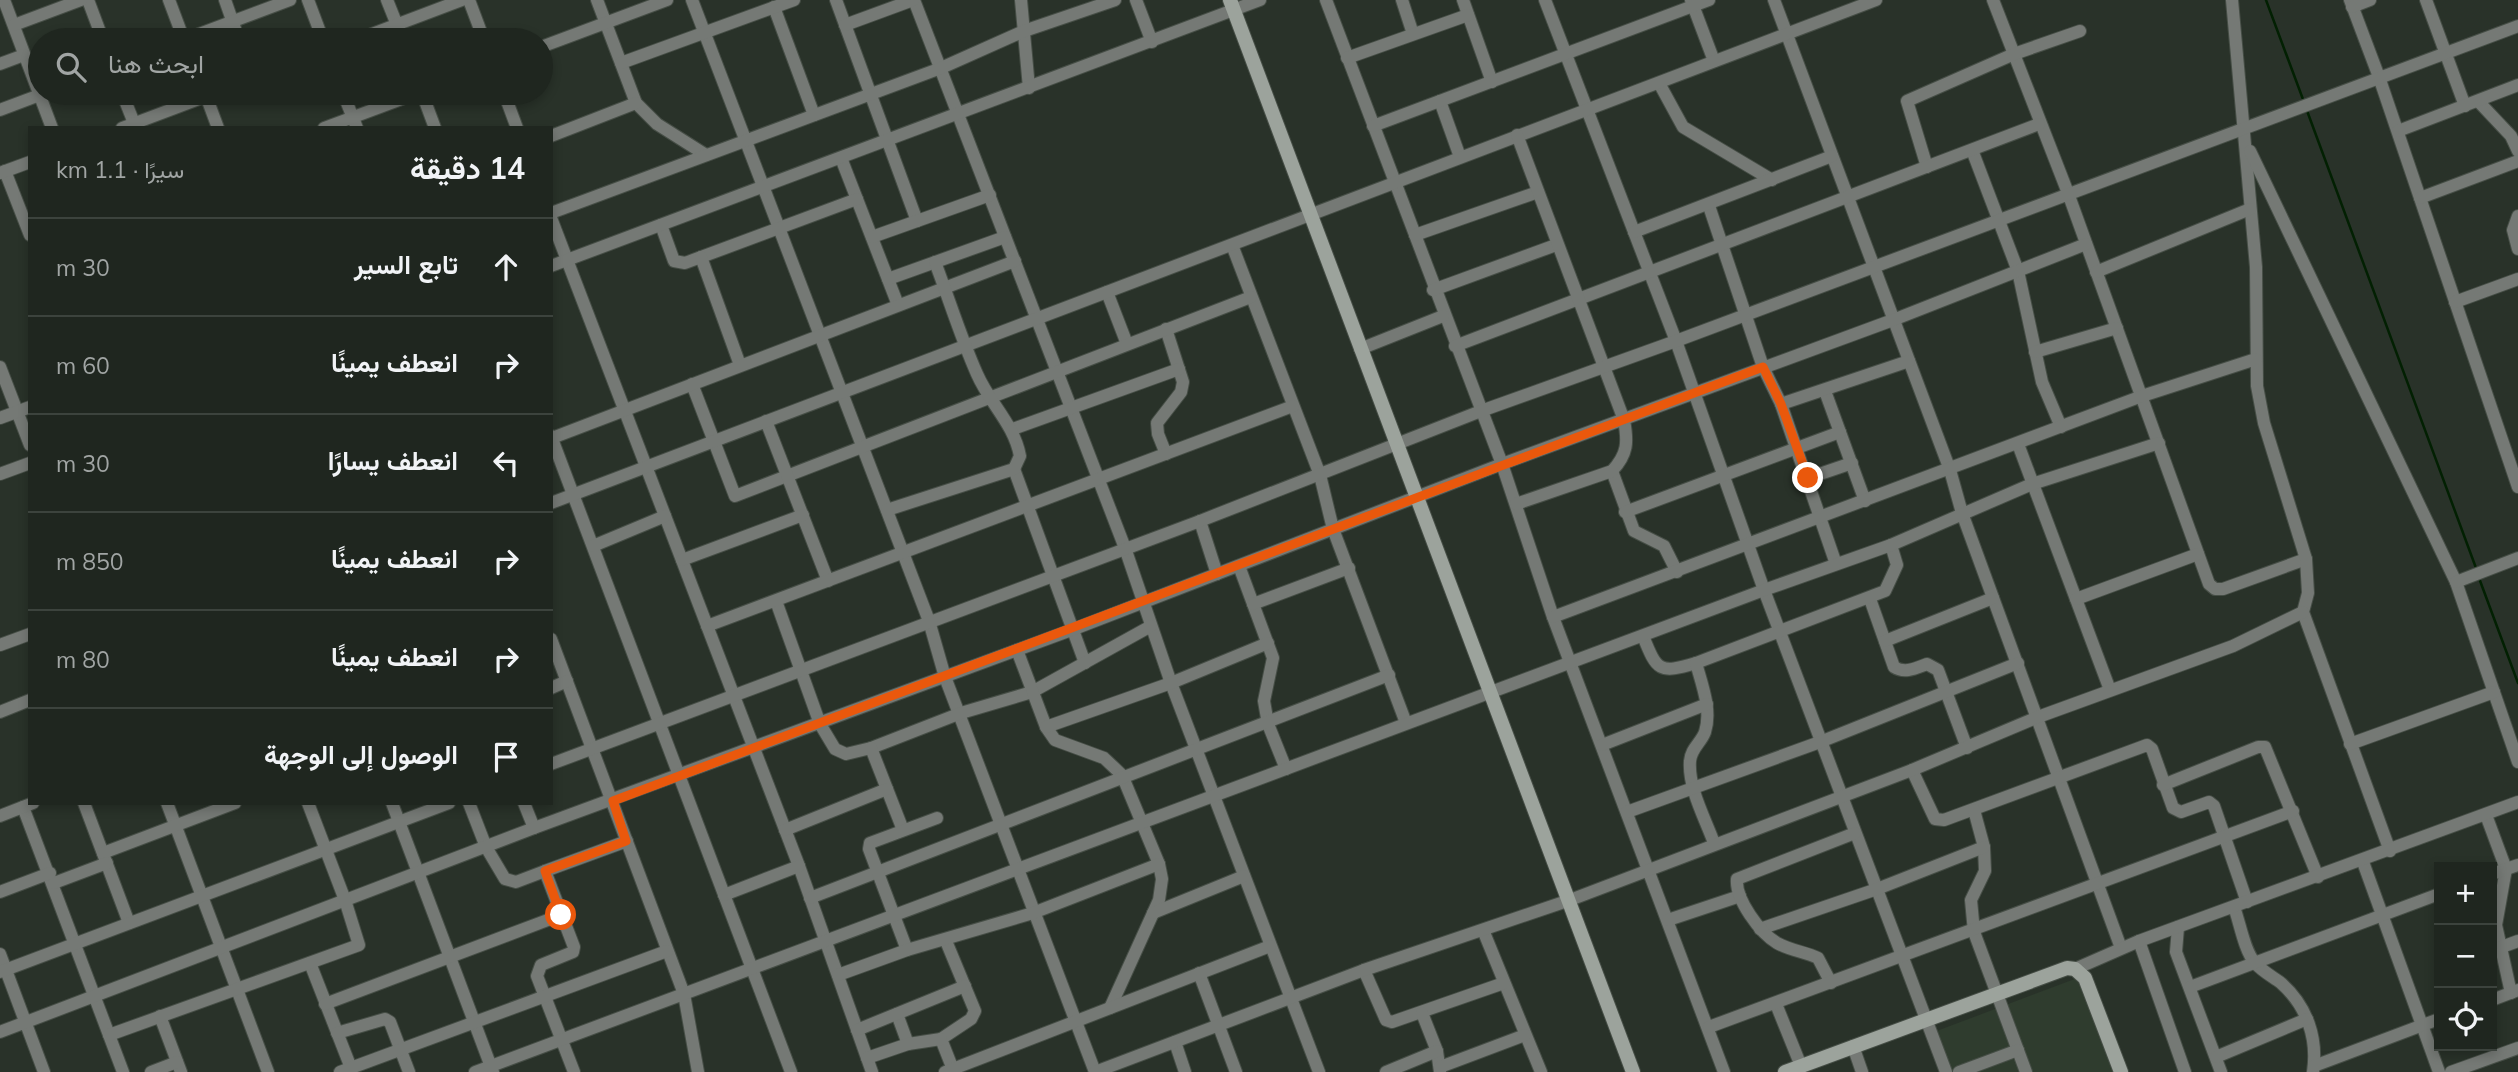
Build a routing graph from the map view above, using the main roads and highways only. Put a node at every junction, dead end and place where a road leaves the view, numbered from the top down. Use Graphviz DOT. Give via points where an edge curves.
graph roads {
  1 [pos="1232,5"];
  2 [pos="1633,1072"];
  3 [pos="1785,1072"];
  4 [pos="2121,1072"];
  1 -- 2 [label="main road"];
  3 -- 4 [label="main road" via="2055,971 2075,969 2085,978"];
}
